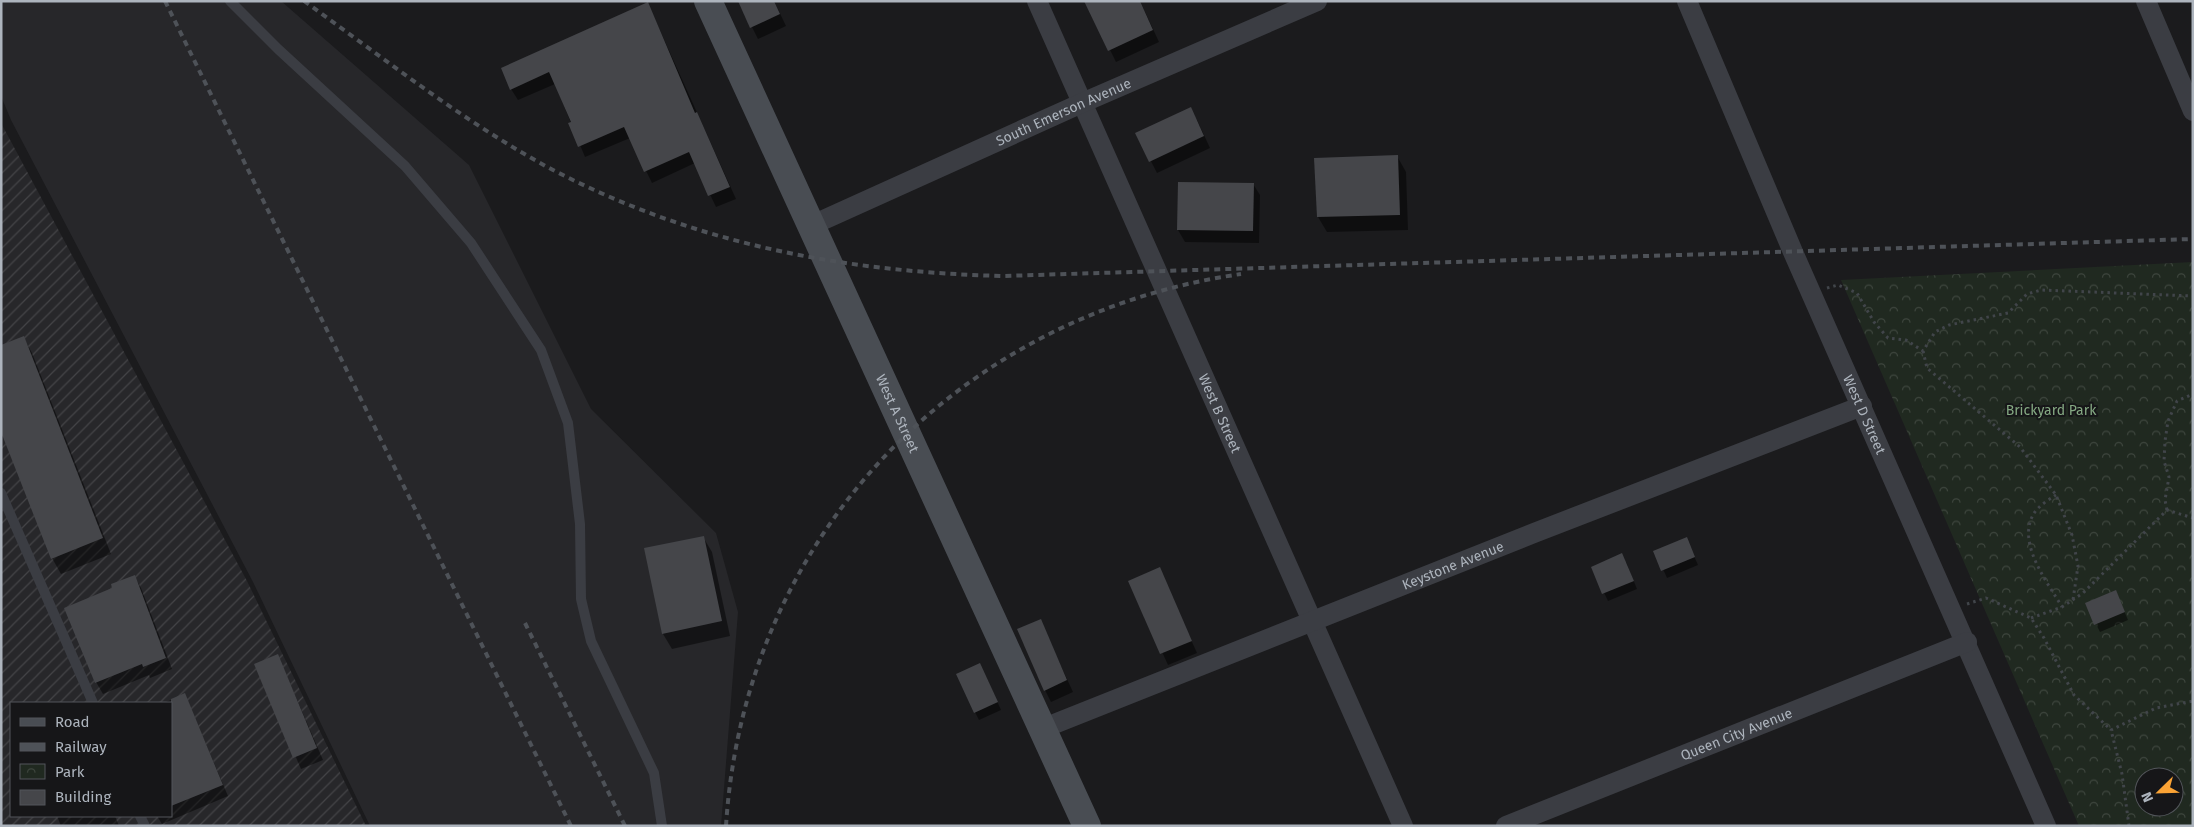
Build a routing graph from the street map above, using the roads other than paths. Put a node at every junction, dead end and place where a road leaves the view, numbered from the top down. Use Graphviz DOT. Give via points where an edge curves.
graph roads {
  1 [pos="230,1"];
  2 [pos="708,1"];
  3 [pos="1037,1"];
  4 [pos="1317,1"];
  5 [pos="1687,1"];
  6 [pos="2146,1"];
  7 [pos="1082,103"];
  8 [pos="2193,111"];
  9 [pos="810,226"];
  10 [pos="1862,406"];
  11 [pos="1,493"];
  12 [pos="1313,622"];
  13 [pos="1966,642"];
  14 [pos="93,702"];
  15 [pos="1044,728"];
  16 [pos="662,826"];
  17 [pos="1087,826"];
  18 [pos="1403,826"];
  19 [pos="1506,826"];
  20 [pos="2046,826"];
  1 -- 16 [label="lane" via="278,50 405,166 471,243 541,350 568,423 580,524 581,599 591,641 654,773"];
  2 -- 9 [label="street, West A Street"];
  3 -- 7 [label="street, West B Street"];
  4 -- 7 [label="street, South Emerson Avenue"];
  5 -- 10 [label="street, West D Street"];
  6 -- 8 [label="street"];
  7 -- 9 [label="street, South Emerson Avenue"];
  7 -- 12 [label="street, West B Street"];
  9 -- 15 [label="street, West A Street"];
  10 -- 12 [label="street, Keystone Avenue"];
  10 -- 13 [label="street, West D Street"];
  11 -- 14 [label="lane"];
  12 -- 15 [label="street, Keystone Avenue"];
  12 -- 18 [label="street, West B Street"];
  13 -- 19 [label="street, Queen City Avenue"];
  13 -- 20 [label="street, West D Street"];
  15 -- 17 [label="street, West A Street"];
}
